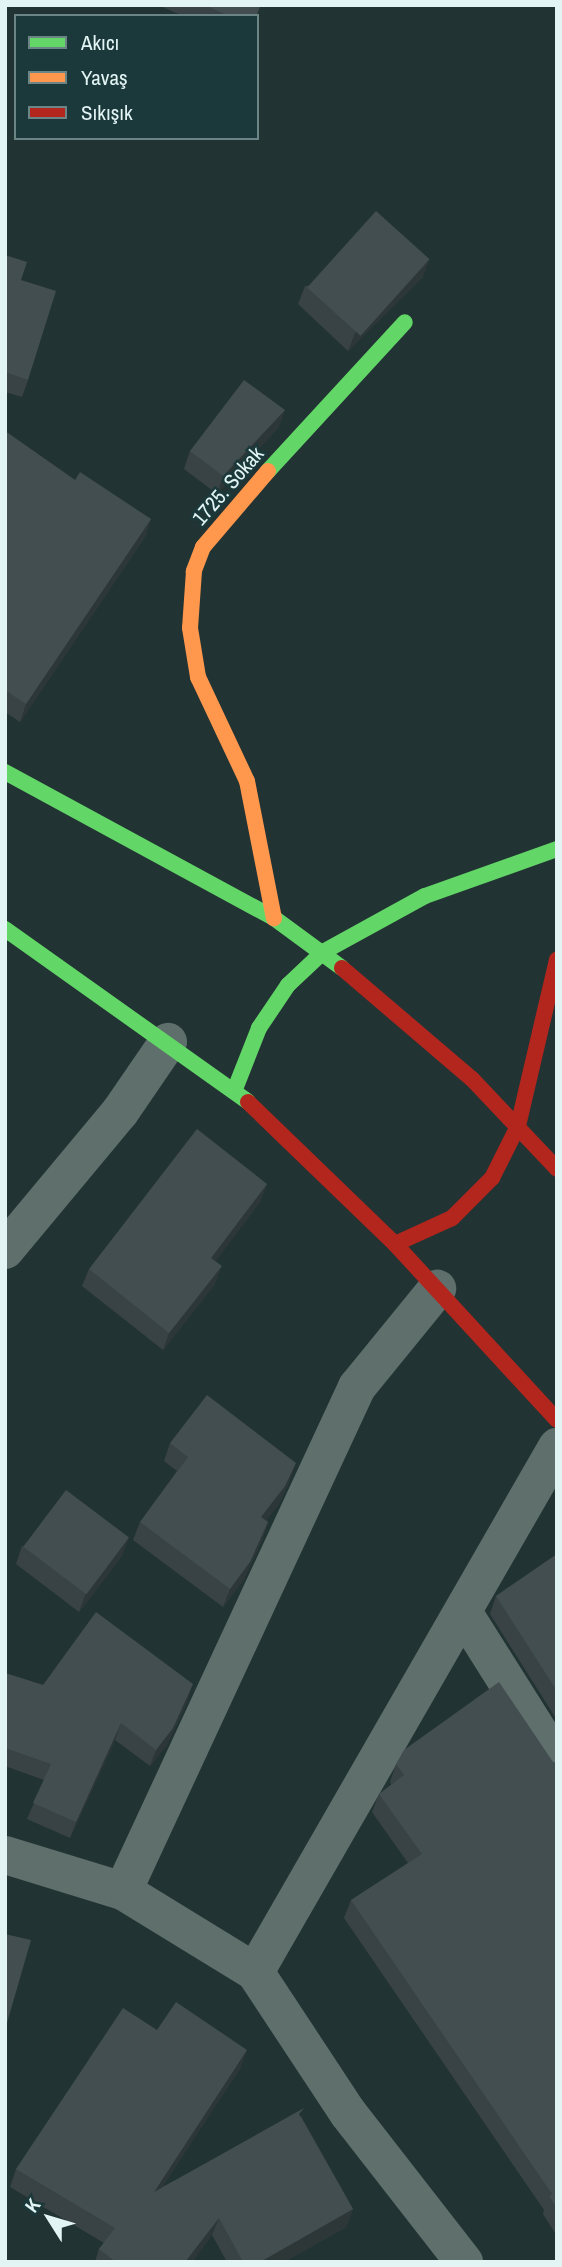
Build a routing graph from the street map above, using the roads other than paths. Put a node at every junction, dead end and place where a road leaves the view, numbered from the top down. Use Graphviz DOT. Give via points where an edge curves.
graph roads {
  1 [pos="405,322"];
  2 [pos="5,772"];
  3 [pos="557,849"];
  4 [pos="274,918"];
  5 [pos="5,929"];
  6 [pos="323,952"];
  7 [pos="557,960"];
  8 [pos="169,1042"];
  9 [pos="235,1089"];
  10 [pos="518,1126"];
  11 [pos="557,1169"];
  12 [pos="395,1244"];
  13 [pos="5,1250"];
  14 [pos="437,1289"];
  15 [pos="557,1420"];
  16 [pos="557,1447"];
  17 [pos="463,1612"];
  18 [pos="557,1761"];
  19 [pos="5,1856"];
  20 [pos="123,1891"];
  21 [pos="255,1972"];
  22 [pos="464,2262"];
  1 -- 4 [label="street, 1725. Sokak" via="231,511 204,547 194,571 190,628 198,677 247,781"];
  2 -- 4 [label="street"];
  3 -- 6 [label="street" via="425,896"];
  4 -- 6 [label="street"];
  5 -- 8 [label="street"];
  6 -- 9 [label="street" via="288,985 259,1028"];
  6 -- 10 [label="street" via="472,1079"];
  7 -- 10 [label="street"];
  8 -- 9 [label="street"];
  8 -- 13 [label="street" via="120,1112"];
  9 -- 12 [label="street"];
  10 -- 11 [label="street"];
  10 -- 12 [label="street" via="492,1178 452,1218"];
  12 -- 14 [label="street"];
  14 -- 15 [label="street"];
  14 -- 20 [label="street" via="357,1387"];
  16 -- 17 [label="street"];
  17 -- 18 [label="street"];
  17 -- 21 [label="street"];
  19 -- 20 [label="street"];
  20 -- 21 [label="street"];
  21 -- 22 [label="street" via="348,2113"];
}
